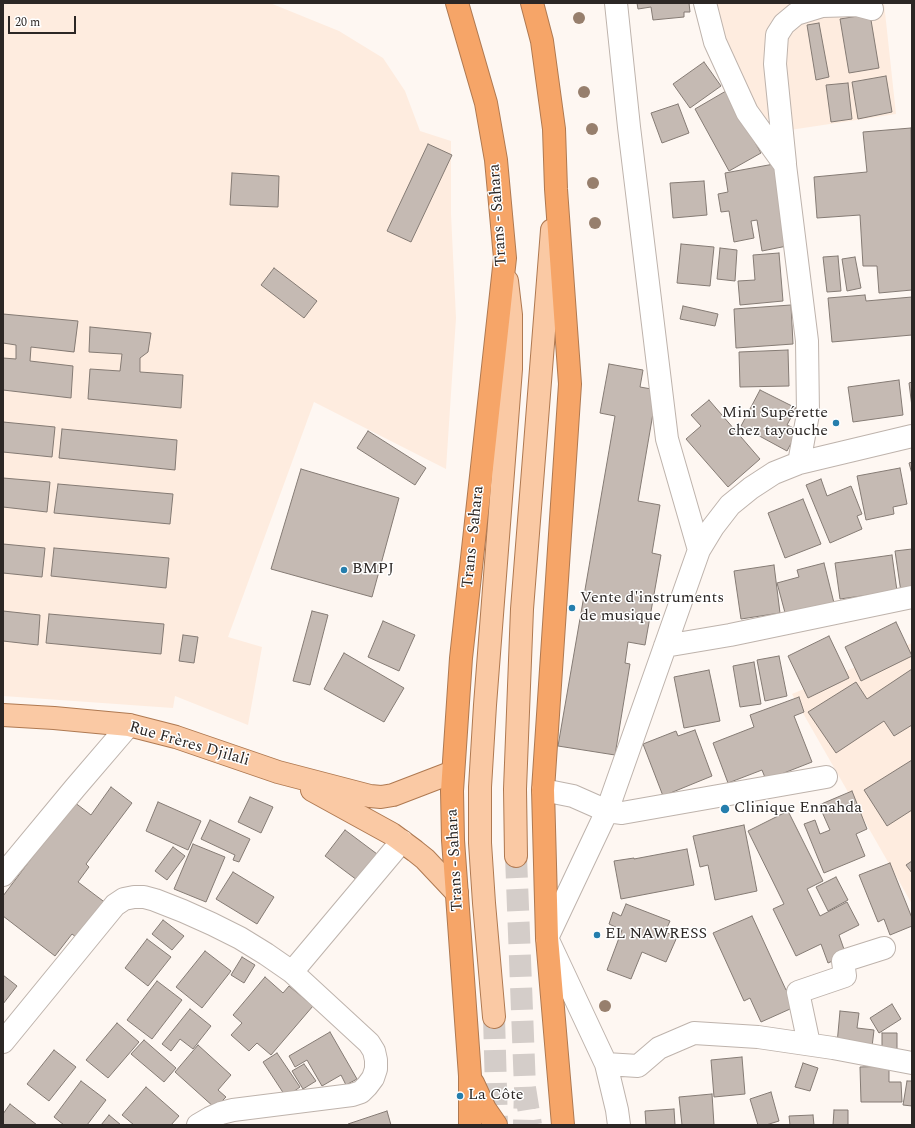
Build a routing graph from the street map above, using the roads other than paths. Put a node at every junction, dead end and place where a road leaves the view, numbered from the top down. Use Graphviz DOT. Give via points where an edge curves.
graph roads {
  1 [pos="457,3"];
  2 [pos="532,3"];
  3 [pos="616,3"];
  4 [pos="705,3"];
  5 [pos="872,9"];
  6 [pos="785,165"];
  7 [pos="556,189"];
  8 [pos="505,258"];
  9 [pos="912,436"];
  10 [pos="799,463"];
  11 [pos="699,550"];
  12 [pos="912,597"];
  13 [pos="665,646"];
  14 [pos="3,715"];
  15 [pos="129,726"];
  16 [pos="278,772"];
  17 [pos="454,772"];
  18 [pos="826,777"];
  19 [pos="543,790"];
  20 [pos="607,811"];
  21 [pos="402,841"];
  22 [pos="516,856"];
  23 [pos="3,875"];
  24 [pos="457,893"];
  25 [pos="547,938"];
  26 [pos="884,948"];
  27 [pos="292,972"];
  28 [pos="494,1017"];
  29 [pos="3,1042"];
  30 [pos="809,1044"];
  31 [pos="912,1063"];
  32 [pos="606,1064"];
  33 [pos="470,1076"];
  34 [pos="560,1098"];
  35 [pos="198,1125"];
  36 [pos="470,1125"];
  37 [pos="496,1125"];
  38 [pos="556,1125"];
  39 [pos="563,1125"];
  40 [pos="619,1125"];
  1 -- 8 [label="highway, Trans - Sahara" via="486,103 496,160"];
  2 -- 7 [label="highway" via="542,41 554,129"];
  3 -- 11 [label="street" via="667,439"];
  4 -- 6 [label="street" via="714,42 747,112"];
  5 -- 6 [label="street" via="857,5 822,6 796,14 784,24 777,35 775,64"];
  6 -- 10 [label="street" via="807,341 808,414"];
  7 -- 19 [label="highway" via="570,384"];
  7 -- 22 [label="main road" via="522,609 515,788"];
  8 -- 17 [label="highway, Trans - Sahara" via="461,658"];
  8 -- 28 [label="main road" via="511,315 511,369 480,788 480,843"];
  9 -- 10 [label="street"];
  10 -- 11 [label="street" via="768,477 730,505"];
  11 -- 13 [label="street"];
  12 -- 13 [label="street"];
  13 -- 20 [label="street"];
  14 -- 15 [label="main road, Rue Frères Djilali"];
  15 -- 16 [label="main road, Rue Frères Djilali" via="176,738"];
  15 -- 23 [label="street"];
  16 -- 17 [label="main road" via="359,794 381,797 404,792"];
  16 -- 21 [label="main road" via="380,826"];
  17 -- 24 [label="highway, Trans - Sahara" via="453,840"];
  18 -- 20 [label="street" via="628,813"];
  19 -- 20 [label="street" via="573,796"];
  19 -- 25 [label="highway"];
  20 -- 25 [label="street"];
  21 -- 24 [label="main road" via="434,868"];
  21 -- 27 [label="street"];
  24 -- 33 [label="highway, Trans - Sahara"];
  25 -- 32 [label="street"];
  25 -- 34 [label="highway"];
  26 -- 30 [label="street" via="843,962 845,976 798,992"];
  27 -- 29 [label="street" via="240,938 212,924 155,900 134,896 115,905"];
  27 -- 35 [label="street" via="369,1043 376,1060 373,1078 368,1086 352,1095 233,1110 216,1115"];
  30 -- 31 [label="street"];
  30 -- 32 [label="street" via="758,1037 694,1033 659,1048 638,1066"];
  32 -- 40 [label="street"];
  33 -- 36 [label="highway, Trans - Sahara"];
  33 -- 37 [label="highway"];
  34 -- 38 [label="highway"];
  34 -- 39 [label="highway"];
}
